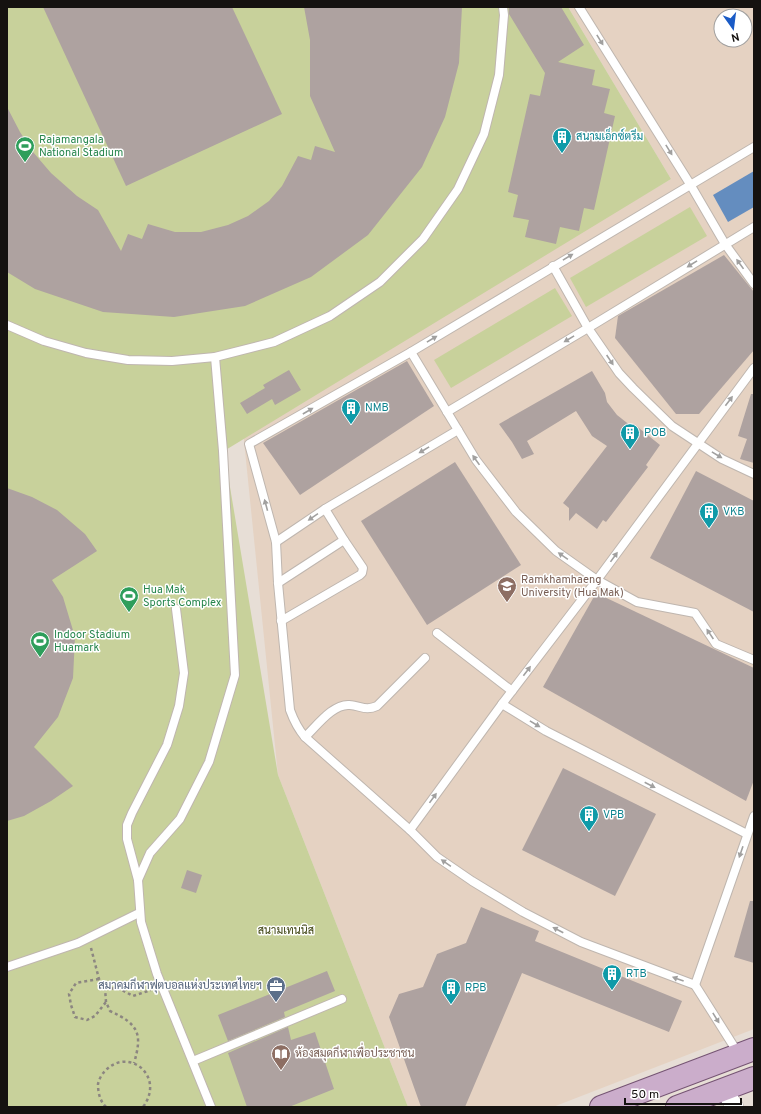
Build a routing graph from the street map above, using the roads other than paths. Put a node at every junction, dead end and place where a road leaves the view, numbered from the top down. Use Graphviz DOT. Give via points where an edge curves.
graph roads {
  1 [pos="503,7"];
  2 [pos="579,7"];
  3 [pos="754,146"];
  4 [pos="690,184"];
  5 [pos="754,226"];
  6 [pos="725,244"];
  7 [pos="553,266"];
  8 [pos="754,284"];
  9 [pos="7,325"];
  10 [pos="588,328"];
  11 [pos="411,352"];
  12 [pos="215,357"];
  13 [pos="754,368"];
  14 [pos="447,412"];
  15 [pos="458,430"];
  16 [pos="697,443"];
  17 [pos="754,474"];
  18 [pos="325,509"];
  19 [pos="344,540"];
  20 [pos="276,542"];
  21 [pos="597,580"];
  22 [pos="278,583"];
  23 [pos="176,609"];
  24 [pos="282,620"];
  25 [pos="437,633"];
  26 [pos="425,658"];
  27 [pos="754,660"];
  28 [pos="512,691"];
  29 [pos="502,704"];
  30 [pos="305,737"];
  31 [pos="754,816"];
  32 [pos="410,830"];
  33 [pos="747,834"];
  34 [pos="138,880"];
  35 [pos="139,913"];
  36 [pos="7,967"];
  37 [pos="695,985"];
  38 [pos="342,998"];
  39 [pos="749,1055"];
  40 [pos="193,1061"];
  41 [pos="754,1078"];
  42 [pos="754,1089"];
  43 [pos="732,1103"];
  44 [pos="211,1107"];
  45 [pos="601,1107"];
  46 [pos="628,1107"];
  47 [pos="677,1107"];
  48 [pos="706,1107"];
  1 -- 12 [label="lane" via="499,75 484,134 458,189 423,239 380,282 330,316 274,342"];
  2 -- 4 [label="lane, one-way"];
  3 -- 4 [label="lane"];
  4 -- 6 [label="lane"];
  7 -- 4 [label="lane, one-way"];
  5 -- 6 [label="lane"];
  8 -- 6 [label="lane, one-way"];
  6 -- 10 [label="lane, one-way"];
  7 -- 10 [label="lane"];
  11 -- 7 [label="lane, one-way"];
  9 -- 12 [label="lane" via="44,341 79,351 128,360 172,361"];
  10 -- 14 [label="lane, one-way"];
  10 -- 16 [label="lane, one-way" via="624,378 672,426"];
  11 -- 14 [label="lane"];
  20 -- 11 [label="lane, one-way" via="249,444"];
  12 -- 34 [label="lane" via="224,451 235,675 209,762 180,819 150,853"];
  16 -- 13 [label="lane, one-way"];
  14 -- 15 [label="lane"];
  15 -- 18 [label="lane, one-way"];
  21 -- 15 [label="lane, one-way" via="556,550 516,512 476,460"];
  16 -- 17 [label="lane, one-way" via="722,459"];
  21 -- 16 [label="lane, one-way"];
  18 -- 19 [label="lane"];
  18 -- 20 [label="lane, one-way"];
  19 -- 22 [label="lane"];
  19 -- 24 [label="lane" via="361,564 362,573"];
  20 -- 22 [label="lane"];
  27 -- 21 [label="lane, one-way" via="716,644 696,613 637,602"];
  28 -- 21 [label="lane, one-way"];
  22 -- 24 [label="lane"];
  23 -- 34 [label="lane" via="184,673 178,706 167,745 127,825 129,849"];
  24 -- 30 [label="lane" via="290,710"];
  25 -- 28 [label="lane"];
  26 -- 30 [label="lane" via="377,706 368,709 349,705 338,707"];
  28 -- 29 [label="lane"];
  32 -- 29 [label="lane, one-way"];
  29 -- 33 [label="lane, one-way" via="546,731"];
  30 -- 32 [label="lane"];
  31 -- 33 [label="lane"];
  37 -- 32 [label="lane, one-way" via="581,942 523,912 437,857"];
  33 -- 37 [label="lane, one-way"];
  34 -- 35 [label="lane"];
  35 -- 36 [label="lane" via="88,938"];
  35 -- 40 [label="lane" via="162,985"];
  37 -- 39 [label="lane, one-way"];
  38 -- 40 [label="lane"];
  39 -- 45 [label="main road"];
  39 -- 46 [label="main road"];
  40 -- 44 [label="lane"];
  41 -- 47 [label="main road"];
  42 -- 43 [label="main road"];
  43 -- 48 [label="main road"];
}
